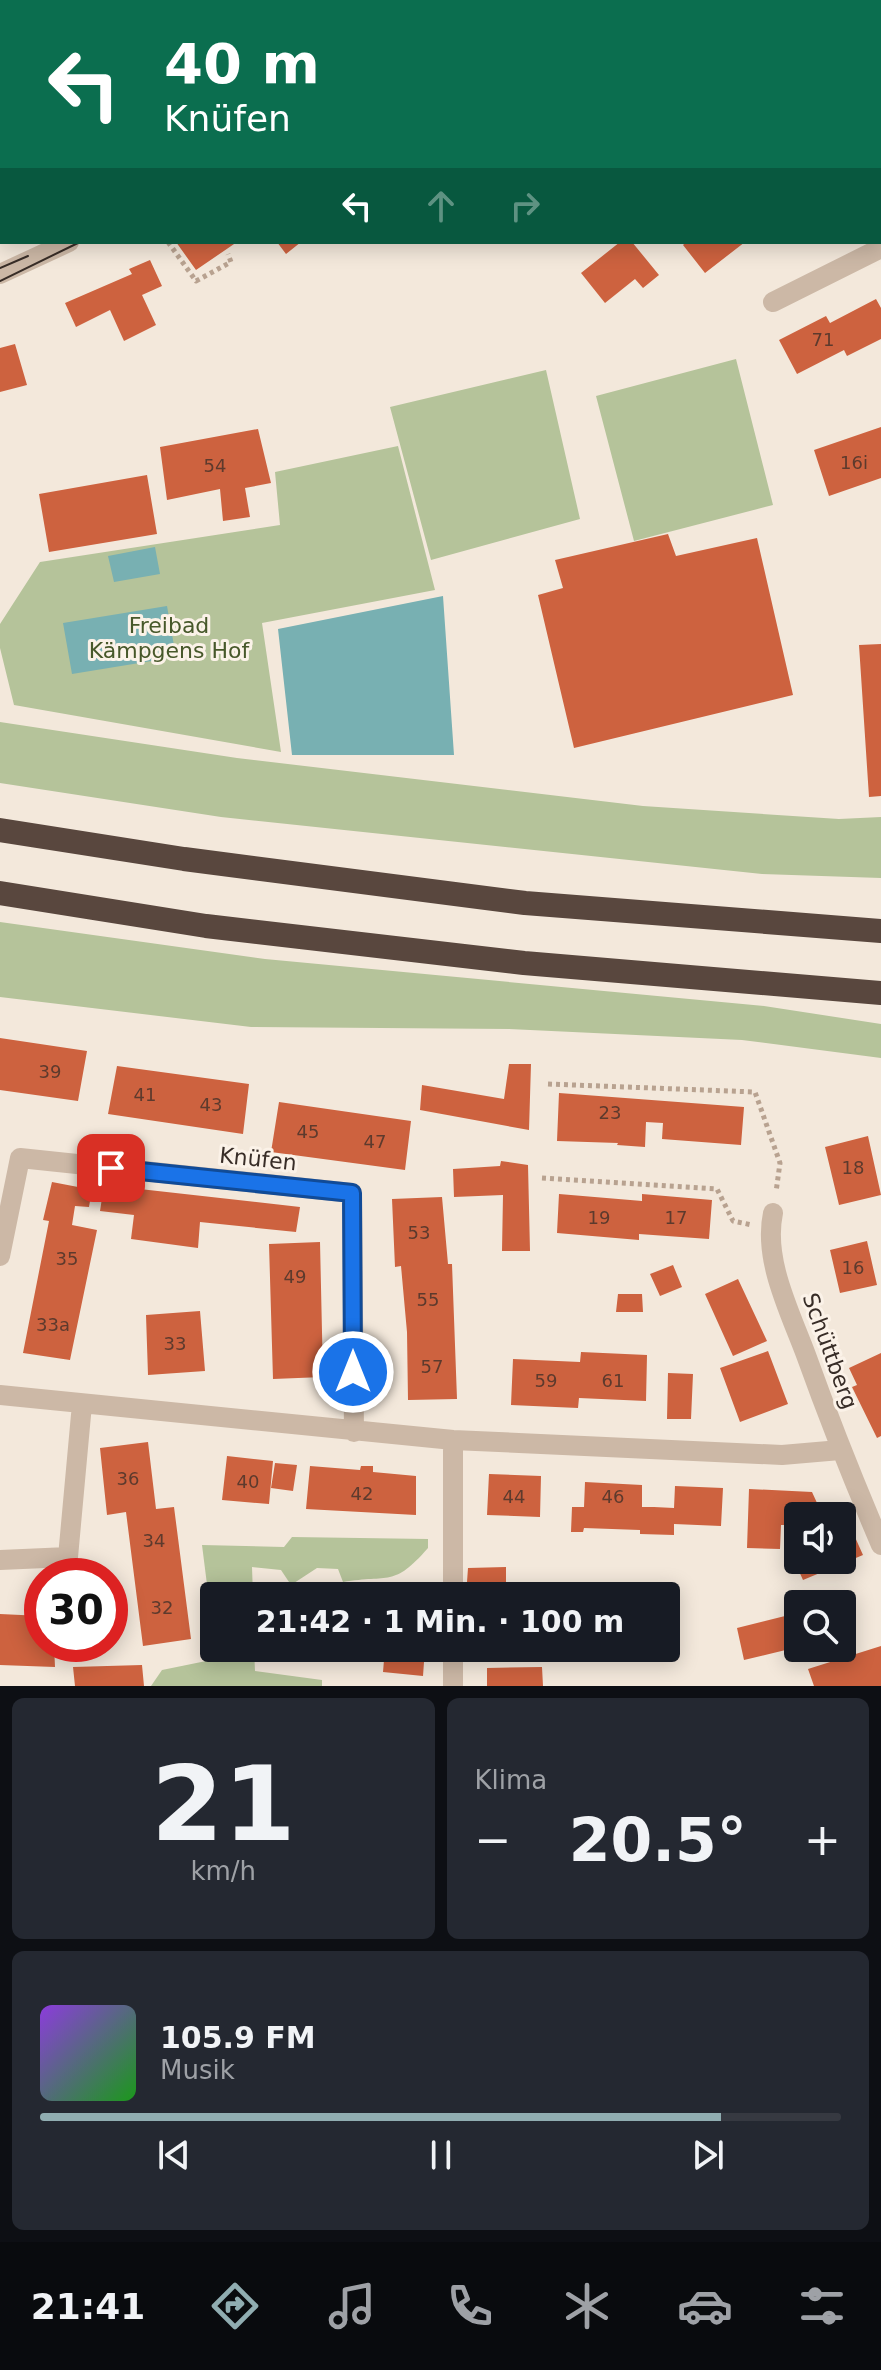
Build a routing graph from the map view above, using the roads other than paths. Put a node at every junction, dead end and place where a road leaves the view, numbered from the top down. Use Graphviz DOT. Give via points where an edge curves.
graph roads {
  1 [pos="65,244"];
  2 [pos="881,248"];
  3 [pos="0,274"];
  4 [pos="773,302"];
  5 [pos="0,830"];
  6 [pos="0,893"];
  7 [pos="881,931"];
  8 [pos="881,993"];
  9 [pos="771,1221"];
  10 [pos="0,1256"];
  11 [pos="0,1395"];
  12 [pos="82,1404"];
  13 [pos="354,1432"];
  14 [pos="453,1440"];
  15 [pos="840,1450"];
  16 [pos="881,1545"];
  17 [pos="0,1560"];
  18 [pos="453,1582"];
  19 [pos="453,1662"];
  20 [pos="453,1686"];
  1 -- 3 [label="street"];
  2 -- 4 [label="street"];
  5 -- 7 [label="highway" via="525,903"];
  6 -- 8 [label="highway" via="206,926 524,963"];
  9 -- 15 [label="street, Schüttberg" via="777,1276"];
  10 -- 13 [label="street, Knüfen" via="20,1158 352,1193"];
  11 -- 12 [label="street"];
  12 -- 13 [label="street"];
  12 -- 17 [label="street" via="68,1557"];
  13 -- 14 [label="street"];
  14 -- 15 [label="street" via="782,1455"];
  14 -- 18 [label="street"];
  15 -- 16 [label="street, Schüttberg"];
  19 -- 20 [label="street"];
}
